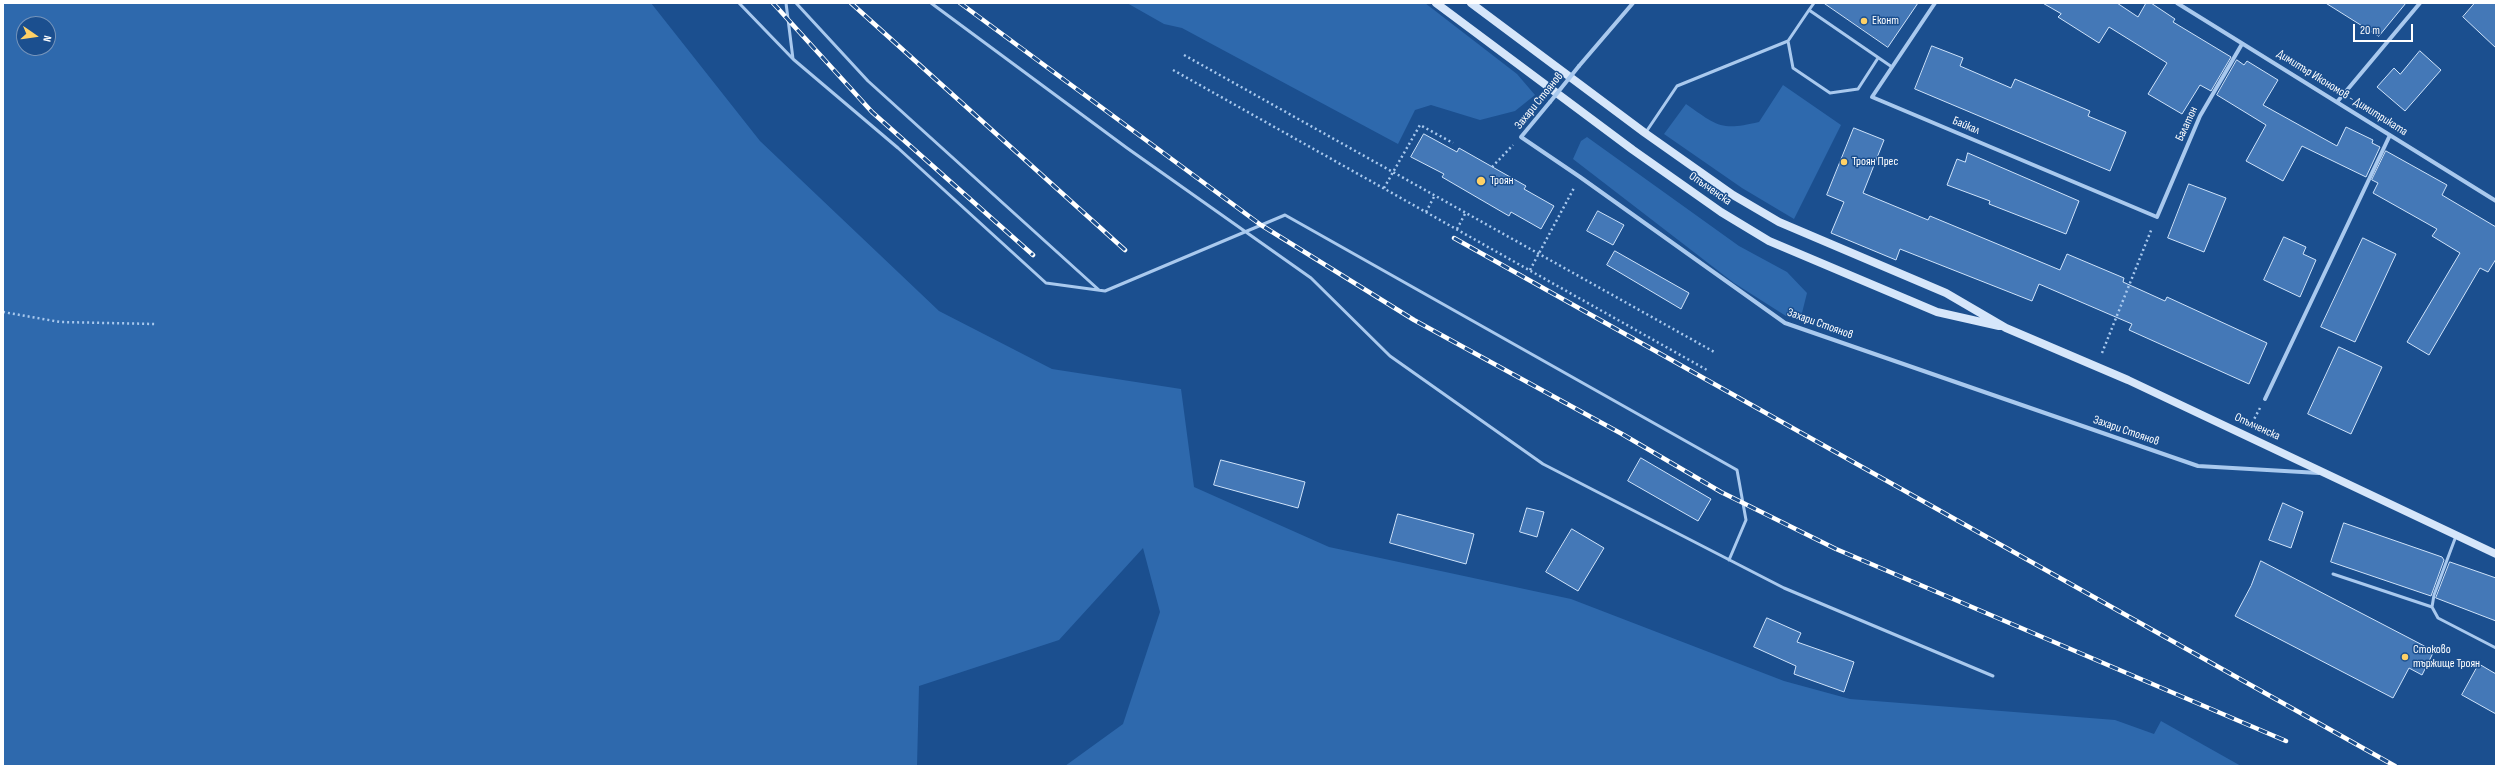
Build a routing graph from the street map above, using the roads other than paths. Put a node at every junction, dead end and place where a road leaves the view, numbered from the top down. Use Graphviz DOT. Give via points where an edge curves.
graph roads {
  1 [pos="739,3"];
  2 [pos="786,3"];
  3 [pos="796,3"];
  4 [pos="931,3"];
  5 [pos="1436,3"];
  6 [pos="1471,3"];
  7 [pos="1632,3"];
  8 [pos="1814,3"];
  9 [pos="1935,3"];
  10 [pos="2177,3"];
  11 [pos="2420,3"];
  12 [pos="1809,10"];
  13 [pos="1788,41"];
  14 [pos="2242,44"];
  15 [pos="1878,58"];
  16 [pos="793,59"];
  17 [pos="1892,68"];
  18 [pos="2337,102"];
  19 [pos="1646,133"];
  20 [pos="2390,135"];
  21 [pos="2496,201"];
  22 [pos="2157,217"];
  23 [pos="1245,232"];
  24 [pos="1100,290"];
  25 [pos="2006,328"];
  26 [pos="2265,399"];
  27 [pos="2326,473"];
  28 [pos="2456,535"];
  29 [pos="2496,554"];
  30 [pos="1729,560"];
  31 [pos="2333,574"];
  32 [pos="2432,607"];
  33 [pos="2496,648"];
  34 [pos="1993,676"];
  1 -- 16 [label="lane"];
  2 -- 16 [label="lane"];
  3 -- 24 [label="lane" via="868,81"];
  4 -- 23 [label="lane"];
  5 -- 25 [label="street, Опълченска" via="1633,150 1721,212 1769,241 1936,312"];
  6 -- 19 [label="street, Опълченска"];
  7 -- 27 [label="street, Захари Стоянов, bridge" via="1520,137 1785,323 2198,466"];
  8 -- 12 [label="lane"];
  9 -- 17 [label="street, Байкал"];
  10 -- 14 [label="street, Димитър Икономов - Димитриката"];
  11 -- 18 [label="street"];
  12 -- 13 [label="lane"];
  12 -- 15 [label="lane"];
  13 -- 15 [label="lane" via="1793,68 1830,93 1858,90"];
  13 -- 19 [label="lane" via="1677,86"];
  14 -- 18 [label="street, Димитър Икономов - Димитриката"];
  14 -- 22 [label="street, Балатон" via="2200,116"];
  15 -- 17 [label="lane"];
  16 -- 24 [label="lane" via="898,148 1046,283"];
  17 -- 22 [label="street, Байкал" via="1872,98"];
  18 -- 20 [label="street, Димитър Икономов - Димитриката"];
  19 -- 25 [label="street, Опълченска" via="1732,195 1779,222 1946,293"];
  20 -- 21 [label="street, Димитър Икономов - Димитриката"];
  20 -- 26 [label="street"];
  23 -- 24 [label="lane" via="1105,291"];
  23 -- 30 [label="lane" via="1311,278 1390,356 1543,464"];
  23 -- 30 [label="lane" via="1285,215 1737,470 1746,520"];
  25 -- 27 [label="street, Опълченска" via="2097,367"];
  27 -- 28 [label="street, Опълченска"];
  28 -- 29 [label="street, Опълченска"];
  28 -- 32 [label="lane"];
  30 -- 34 [label="lane" via="1784,588"];
  31 -- 32 [label="lane"];
  32 -- 33 [label="lane" via="2438,618"];
}
